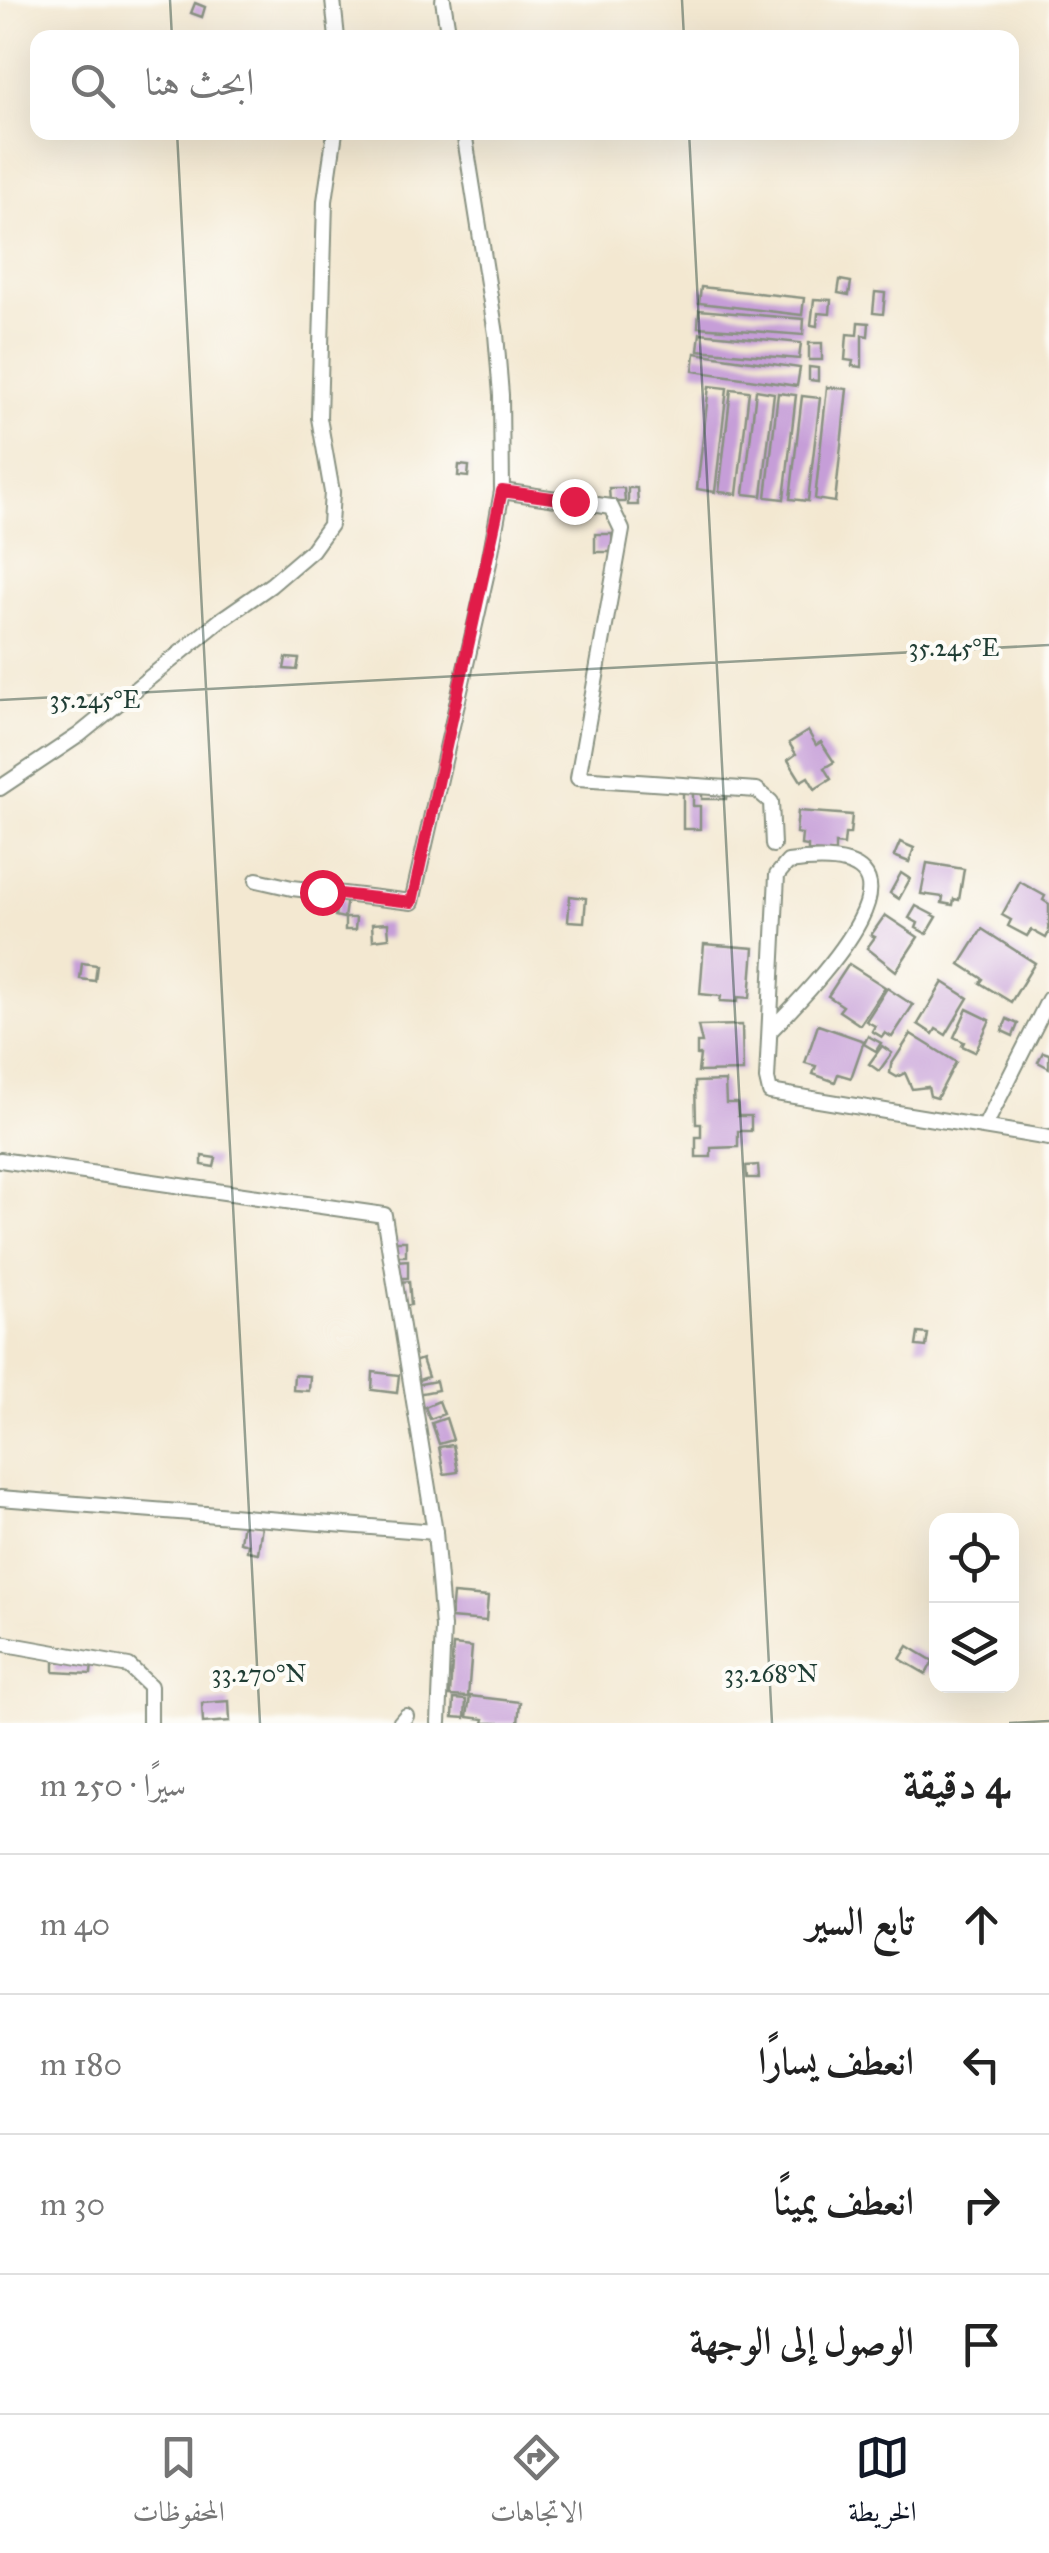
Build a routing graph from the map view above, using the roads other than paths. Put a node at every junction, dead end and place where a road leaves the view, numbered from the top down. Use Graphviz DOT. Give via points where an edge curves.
graph roads {
  1 [pos="333,0"];
  2 [pos="444,0"];
  3 [pos="336,30"];
  4 [pos="448,30"];
  5 [pos="334,140"];
  6 [pos="465,140"];
  7 [pos="502,491"];
  8 [pos="0,788"];
  9 [pos="774,845"];
  10 [pos="256,880"];
  11 [pos="1049,1000"];
  12 [pos="770,1031"];
  13 [pos="985,1126"];
  14 [pos="1049,1138"];
  15 [pos="0,1160"];
  16 [pos="0,1498"];
  17 [pos="434,1532"];
  18 [pos="0,1643"];
  19 [pos="150,1723"];
  20 [pos="440,1723"];
  1 -- 3 [label="street"];
  2 -- 4 [label="street"];
  5 -- 8 [label="street" via="325,202 320,436 334,505 324,536 80,735"];
  6 -- 7 [label="street" via="496,334"];
  7 -- 9 [label="street" via="611,507 622,530 578,778 757,790 771,802"];
  7 -- 10 [label="street" via="412,902"];
  11 -- 13 [label="street"];
  12 -- 12 [label="street" via="819,982 861,921 872,889 858,867 799,860 781,866"];
  12 -- 13 [label="street" via="770,1092"];
  13 -- 14 [label="street"];
  15 -- 17 [label="street" via="384,1215"];
  16 -- 17 [label="street"];
  17 -- 20 [label="street" via="443,1627"];
  18 -- 19 [label="street" via="129,1666 150,1686"];
}
